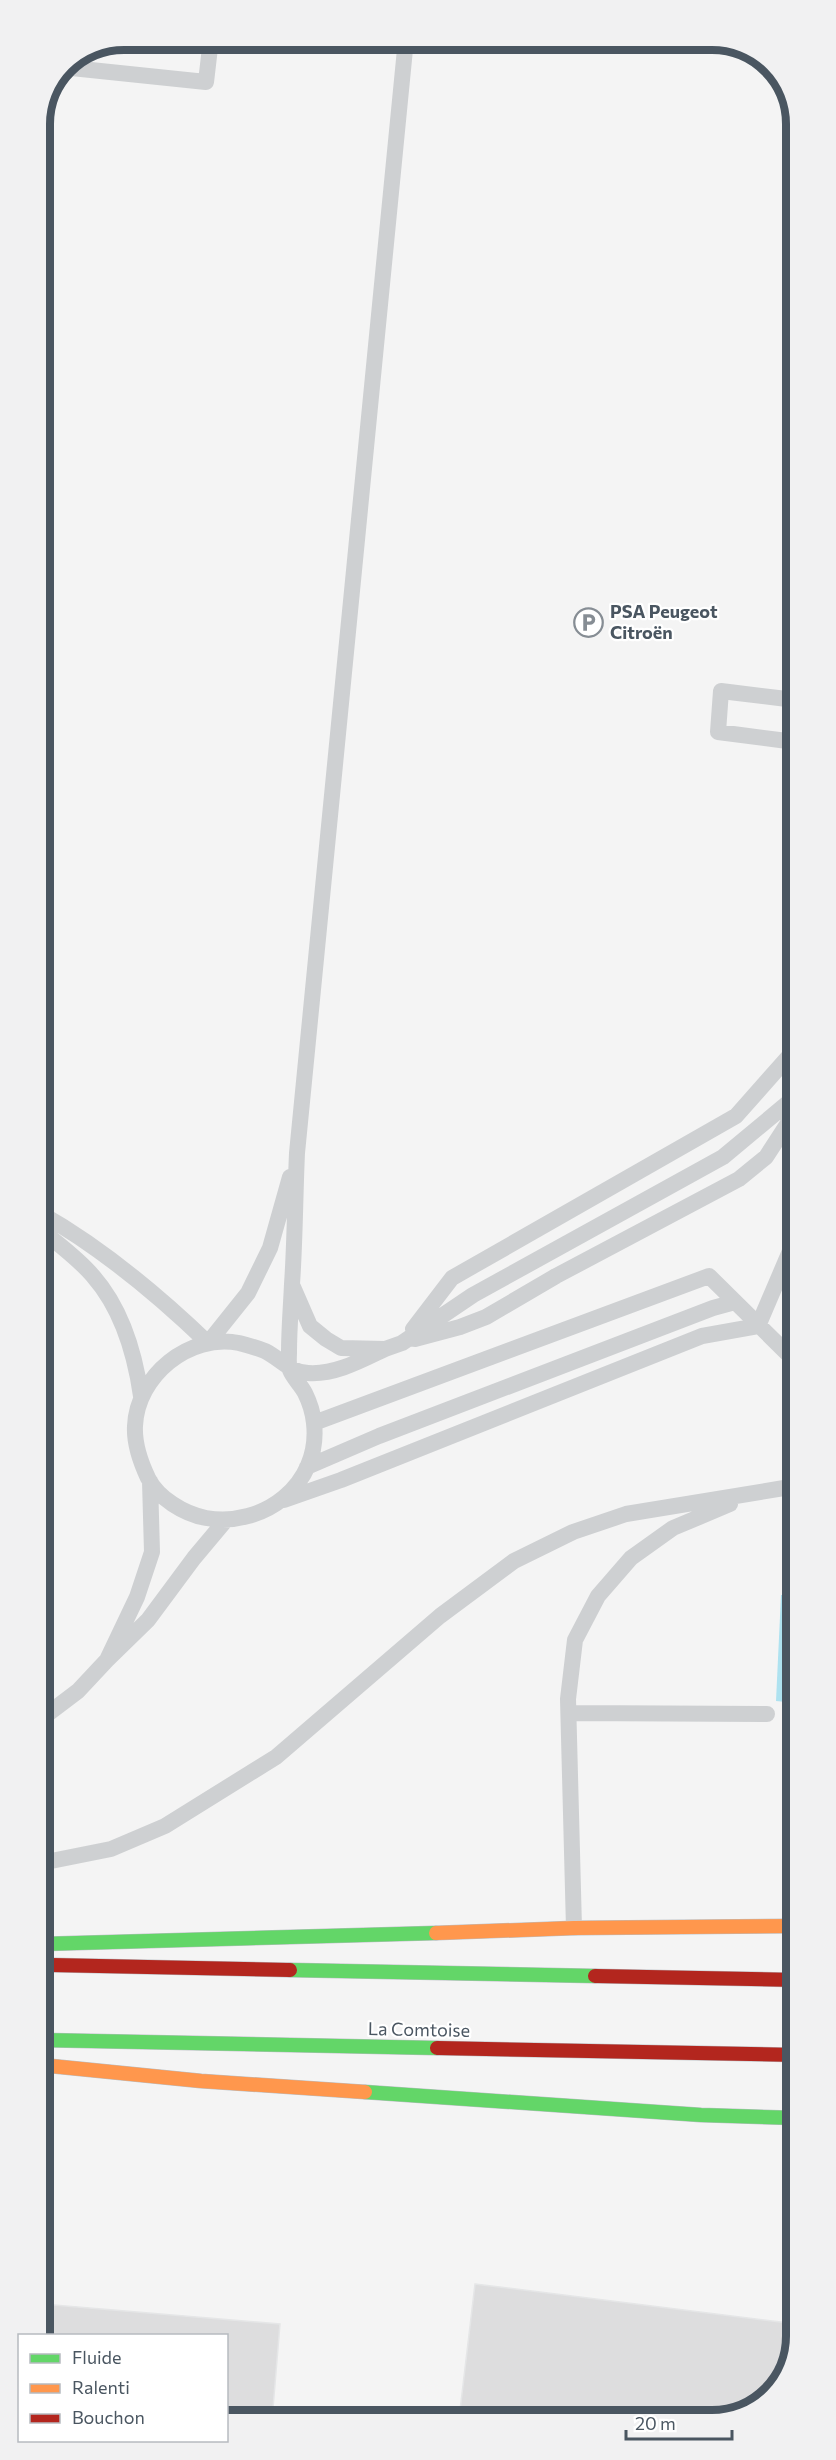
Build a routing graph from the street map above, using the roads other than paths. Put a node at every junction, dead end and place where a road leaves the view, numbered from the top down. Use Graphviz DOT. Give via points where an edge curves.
graph roads {
  1 [pos="210,50"];
  2 [pos="405,50"];
  3 [pos="74,68"];
  4 [pos="786,699"];
  5 [pos="786,741"];
  6 [pos="786,1060"];
  7 [pos="786,1104"];
  8 [pos="786,1126"];
  9 [pos="297,1153"];
  10 [pos="50,1219"];
  11 [pos="50,1238"];
  12 [pos="786,1260"];
  13 [pos="292,1286"];
  14 [pos="735,1302"];
  15 [pos="758,1326"];
  16 [pos="208,1343"];
  17 [pos="402,1343"];
  18 [pos="385,1349"];
  19 [pos="786,1353"];
  20 [pos="289,1369"];
  21 [pos="141,1396"];
  22 [pos="314,1423"];
  23 [pos="307,1467"];
  24 [pos="150,1481"];
  25 [pos="786,1488"];
  26 [pos="753,1495"];
  27 [pos="280,1502"];
  28 [pos="225,1521"];
  29 [pos="107,1660"];
  30 [pos="50,1712"];
  31 [pos="568,1713"];
  32 [pos="767,1714"];
  33 [pos="50,1861"];
  34 [pos="786,1926"];
  35 [pos="574,1928"];
  36 [pos="50,1944"];
  37 [pos="50,1965"];
  38 [pos="786,1980"];
  39 [pos="50,2040"];
  40 [pos="786,2055"];
  41 [pos="50,2066"];
  42 [pos="786,2118"];
  1 -- 3 [label="lane" via="206,82"];
  2 -- 9 [label="lane"];
  4 -- 5 [label="lane" via="722,691 718,732"];
  6 -- 17 [label="lane" via="736,1116 452,1278"];
  7 -- 17 [label="lane" via="723,1157 473,1295"];
  8 -- 17 [label="lane" via="766,1157 739,1179 486,1317"];
  9 -- 13 [label="lane"];
  9 -- 16 [label="lane" via="270,1248 248,1293"];
  10 -- 16 [label="lane" via="93,1244"];
  11 -- 21 [label="lane" via="93,1275 109,1298 136,1362"];
  12 -- 15 [label="lane"];
  13 -- 18 [label="lane" via="310,1326 326,1339 341,1348"];
  13 -- 20 [label="lane"];
  14 -- 15 [label="lane"];
  14 -- 22 [label="lane" via="709,1276"];
  14 -- 23 [label="lane" via="379,1436"];
  15 -- 19 [label="lane"];
  15 -- 27 [label="lane" via="702,1336"];
  16 -- 20 [label="lane" via="237,1342 266,1351"];
  16 -- 21 [label="lane" via="180,1353 157,1371"];
  17 -- 18 [label="lane"];
  18 -- 20 [label="lane" via="351,1366 309,1374"];
  20 -- 22 [label="lane" via="306,1394"];
  21 -- 24 [label="lane" via="135,1425 138,1454"];
  22 -- 23 [label="lane"];
  23 -- 27 [label="lane"];
  24 -- 28 [label="lane" via="178,1507 196,1516"];
  24 -- 29 [label="lane" via="152,1552 137,1597"];
  25 -- 26 [label="lane"];
  26 -- 31 [label="lane" via="673,1528 631,1558 598,1596 575,1640"];
  26 -- 33 [label="lane" via="626,1514 573,1532 514,1561 440,1616 276,1757 165,1826 111,1849"];
  27 -- 28 [label="lane" via="254,1516"];
  28 -- 29 [label="lane" via="148,1620"];
  29 -- 30 [label="lane" via="78,1692"];
  31 -- 32 [label="lane"];
  31 -- 35 [label="lane"];
  34 -- 35 [label="highway"];
  35 -- 36 [label="highway"];
  37 -- 38 [label="highway"];
  39 -- 40 [label="highway, La Comtoise"];
  41 -- 42 [label="highway" via="201,2081"];
}
